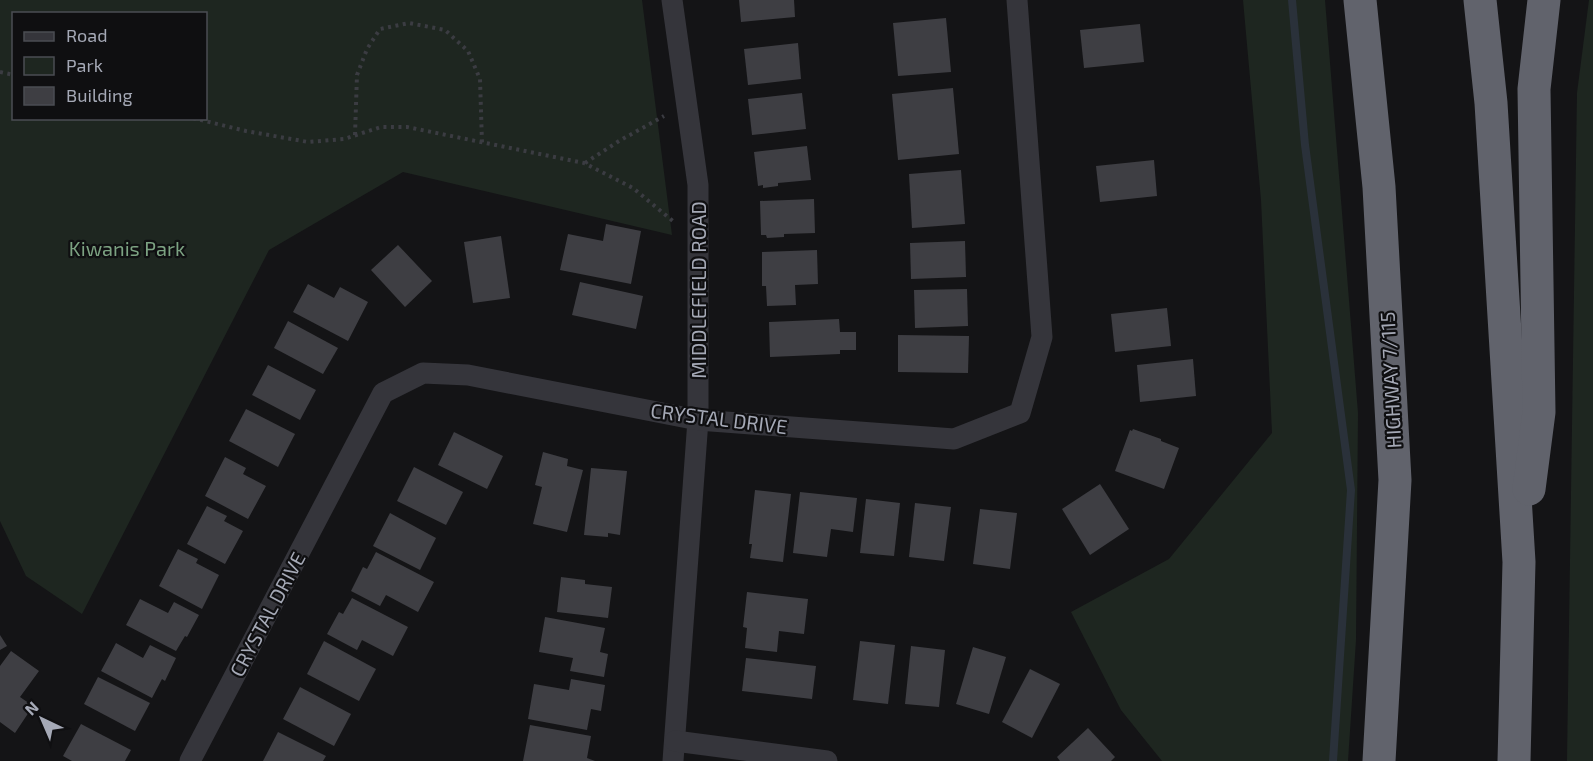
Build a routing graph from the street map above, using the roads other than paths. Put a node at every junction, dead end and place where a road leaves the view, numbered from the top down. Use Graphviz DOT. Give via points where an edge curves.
graph roads {
  1 [pos="672,0"];
  2 [pos="1017,0"];
  3 [pos="1360,0"];
  4 [pos="1480,0"];
  5 [pos="1544,0"];
  6 [pos="698,420"];
  7 [pos="1519,562"];
  8 [pos="674,751"];
  9 [pos="190,761"];
  10 [pos="827,761"];
  11 [pos="1379,761"];
  12 [pos="1514,761"];
  1 -- 6 [label="street, MIDDLEFIELD ROAD" via="698,186"];
  2 -- 6 [label="street, CRYSTAL DRIVE" via="1042,338 1020,413 954,439"];
  3 -- 11 [label="highway, HIGHWAY 7/115" via="1379,188 1395,480"];
  4 -- 7 [label="highway" via="1491,103"];
  5 -- 7 [label="highway" via="1534,89 1539,412"];
  6 -- 8 [label="street, MIDDLEFIELD ROAD"];
  6 -- 9 [label="street, CRYSTAL DRIVE" via="468,375 423,373 383,393"];
  7 -- 12 [label="highway"];
  8 -- 10 [label="street"];
}
